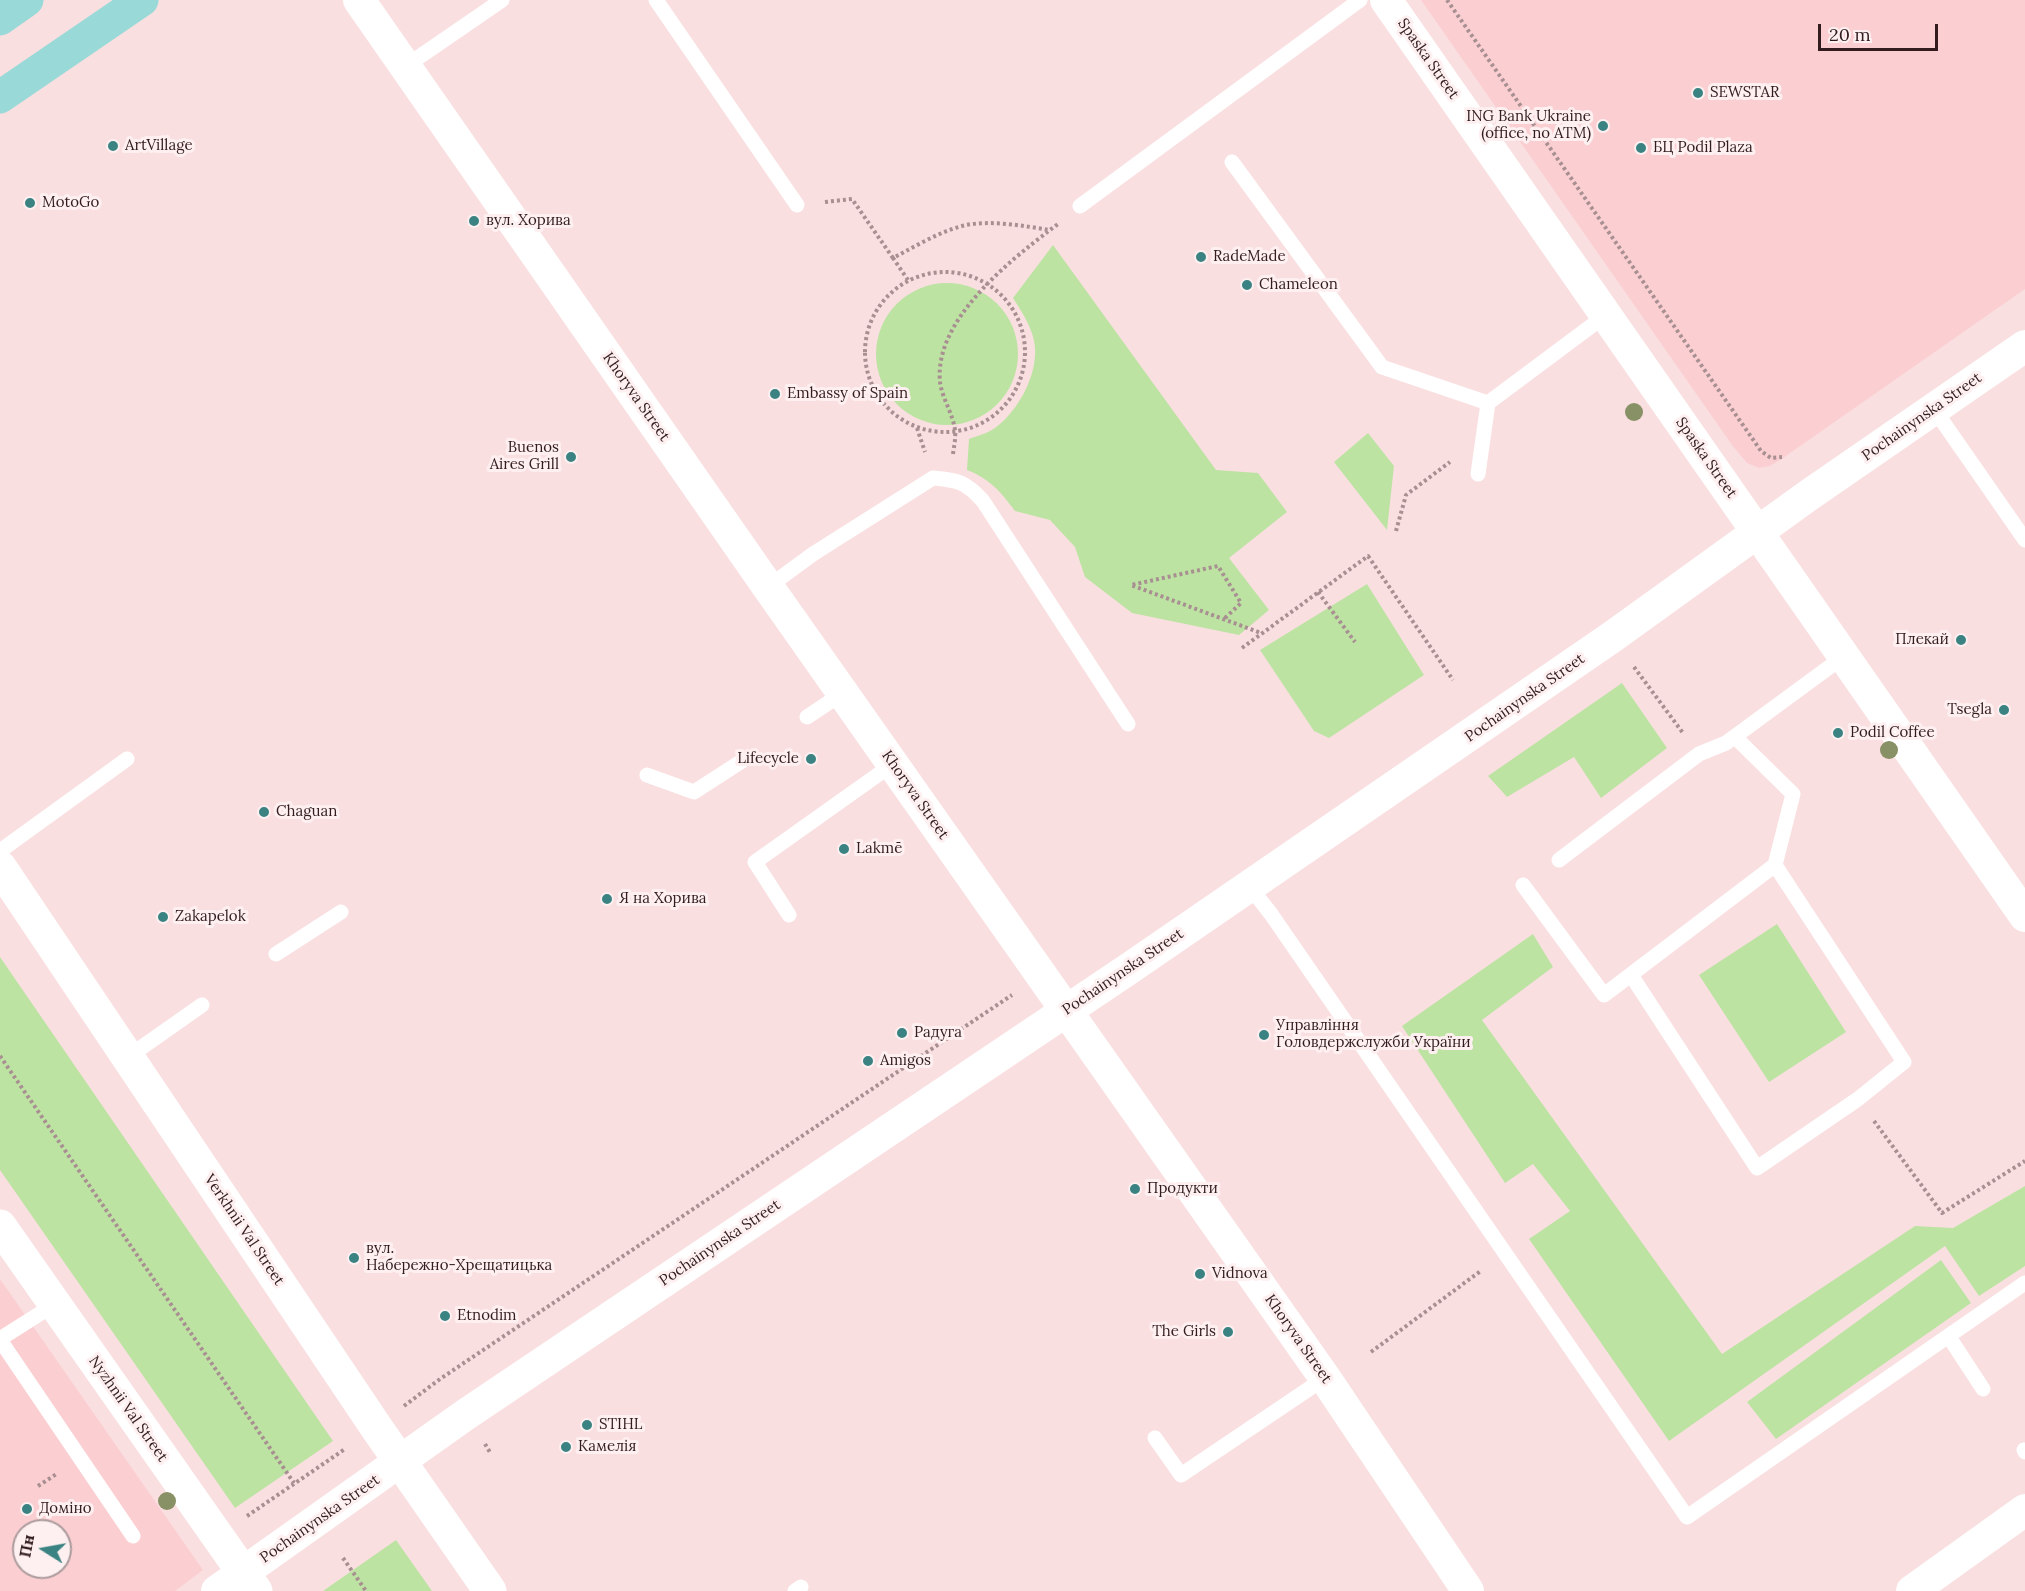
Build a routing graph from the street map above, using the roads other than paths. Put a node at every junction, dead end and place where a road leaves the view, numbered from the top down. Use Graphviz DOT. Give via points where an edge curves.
graph roads {
  1 [pos="27,0"];
  2 [pos="142,0"];
  3 [pos="359,0"];
  4 [pos="502,0"];
  5 [pos="656,0"];
  6 [pos="1360,0"];
  7 [pos="1386,0"];
  8 [pos="0,19"];
  9 [pos="406,66"];
  10 [pos="0,97"];
  11 [pos="1232,162"];
  12 [pos="797,205"];
  13 [pos="1080,206"];
  14 [pos="1606,315"];
  15 [pos="2025,346"];
  16 [pos="1488,403"];
  17 [pos="1934,409"];
  18 [pos="1478,474"];
  19 [pos="1757,534"];
  20 [pos="2025,540"];
  21 [pos="768,587"];
  22 [pos="1844,657"];
  23 [pos="843,693"];
  24 [pos="807,717"];
  25 [pos="1128,724"];
  26 [pos="1735,737"];
  27 [pos="127,759"];
  28 [pos="742,761"];
  29 [pos="893,764"];
  30 [pos="647,775"];
  31 [pos="0,851"];
  32 [pos="1559,860"];
  33 [pos="1775,865"];
  34 [pos="0,867"];
  35 [pos="1522,885"];
  36 [pos="1249,886"];
  37 [pos="341,912"];
  38 [pos="789,915"];
  39 [pos="2025,916"];
  40 [pos="276,954"];
  41 [pos="1631,975"];
  42 [pos="202,1005"];
  43 [pos="1067,1010"];
  44 [pos="128,1057"];
  45 [pos="0,1226"];
  46 [pos="2025,1283"];
  47 [pos="55,1304"];
  48 [pos="1948,1337"];
  49 [pos="0,1340"];
  50 [pos="1325,1378"];
  51 [pos="1983,1389"];
  52 [pos="1155,1438"];
  53 [pos="401,1463"];
  54 [pos="2025,1510"];
  55 [pos="133,1536"];
  56 [pos="250,1582"];
  57 [pos="217,1591"];
  58 [pos="490,1591"];
  59 [pos="1468,1591"];
  60 [pos="1912,1591"];
  1 -- 8 [label="main road"];
  2 -- 10 [label="main road"];
  3 -- 9 [label="street, Khoryva Street"];
  4 -- 9 [label="lane"];
  5 -- 12 [label="lane"];
  6 -- 13 [label="lane"];
  7 -- 14 [label="street, Spaska Street"];
  9 -- 21 [label="street, Khoryva Street"];
  11 -- 16 [label="lane" via="1382,368"];
  14 -- 16 [label="lane"];
  14 -- 19 [label="street, Spaska Street"];
  15 -- 17 [label="street, Pochainynska Street"];
  16 -- 18 [label="lane"];
  17 -- 19 [label="street, Pochainynska Street"];
  17 -- 20 [label="lane"];
  19 -- 22 [label="street, Spaska Street"];
  19 -- 36 [label="street, Pochainynska Street"];
  21 -- 23 [label="street, Khoryva Street"];
  21 -- 25 [label="lane" via="933,478 969,485"];
  22 -- 26 [label="lane"];
  22 -- 39 [label="street, Spaska Street"];
  23 -- 24 [label="lane"];
  23 -- 29 [label="street, Khoryva Street"];
  26 -- 32 [label="lane" via="1699,754"];
  26 -- 33 [label="lane" via="1793,794"];
  27 -- 31 [label="lane"];
  28 -- 30 [label="lane" via="694,792"];
  29 -- 38 [label="lane" via="754,862"];
  29 -- 43 [label="street, Khoryva Street"];
  33 -- 41 [label="lane"];
  33 -- 41 [label="lane" via="1904,1062 1857,1099 1757,1168"];
  34 -- 44 [label="main road, Verkhnii Val Street"];
  35 -- 41 [label="lane" via="1604,995"];
  36 -- 43 [label="street, Pochainynska Street"];
  36 -- 48 [label="lane" via="1687,1517"];
  37 -- 40 [label="lane"];
  42 -- 44 [label="lane"];
  43 -- 50 [label="street, Khoryva Street"];
  43 -- 53 [label="street, Pochainynska Street" via="465,1415"];
  44 -- 53 [label="main road, Verkhnii Val Street"];
  45 -- 47 [label="main road, Nyzhnii Val Street"];
  46 -- 48 [label="lane"];
  47 -- 49 [label="lane"];
  47 -- 56 [label="main road, Nyzhnii Val Street"];
  48 -- 51 [label="lane"];
  49 -- 55 [label="lane"];
  50 -- 52 [label="lane" via="1181,1475"];
  50 -- 59 [label="street, Khoryva Street"];
  53 -- 56 [label="street, Pochainynska Street"];
  53 -- 58 [label="main road, Verkhnii Val Street"];
  54 -- 60 [label="street"];
  56 -- 57 [label="street, Pochainynska Street"];
}
